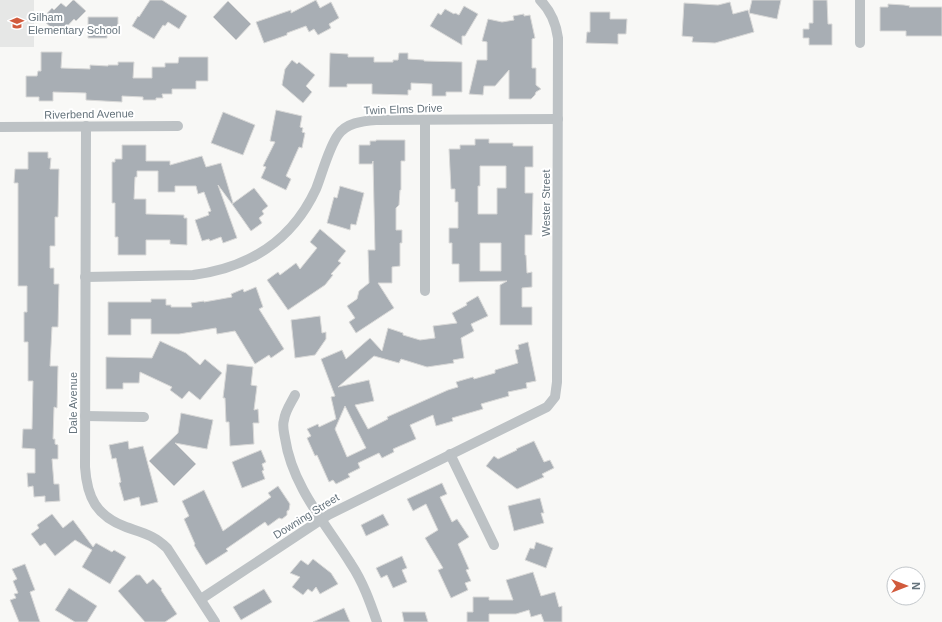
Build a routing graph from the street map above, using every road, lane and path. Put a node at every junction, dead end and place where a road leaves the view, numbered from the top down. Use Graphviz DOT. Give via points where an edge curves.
graph roads {
  1 [pos="540,0"];
  2 [pos="860,0"];
  3 [pos="860,43"];
  4 [pos="558,119"];
  5 [pos="425,120"];
  6 [pos="86,126"];
  7 [pos="178,126"];
  8 [pos="0,127"];
  9 [pos="85,276"];
  10 [pos="425,291"];
  11 [pos="295,395"];
  12 [pos="547,407"];
  13 [pos="85,416"];
  14 [pos="144,417"];
  15 [pos="450,454"];
  16 [pos="321,519"];
  17 [pos="494,545"];
  18 [pos="201,599"];
  19 [pos="215,622"];
  20 [pos="377,622"];
  1 -- 4 [label="street, Wester Street" via="551,12 557,30"];
  2 -- 3 [label="street"];
  4 -- 5 [label="street, Twin Elms Drive"];
  4 -- 12 [label="street, Wester Street" via="557,382 555,397"];
  5 -- 9 [label="street, Twin Elms Drive" via="364,121 354,123 338,134 307,206 296,222 269,248 251,259 233,267 193,275"];
  5 -- 10 [label="street"];
  6 -- 7 [label="street, Riverbend Avenue"];
  6 -- 8 [label="street, Riverbend Avenue"];
  6 -- 9 [label="street, Dale Avenue"];
  9 -- 13 [label="street, Dale Avenue"];
  11 -- 16 [label="street" via="283,421 286,447 296,474"];
  12 -- 15 [label="street, Downing Street"];
  13 -- 14 [label="street"];
  13 -- 18 [label="street, Dale Avenue" via="86,482 95,506 114,522 159,540"];
  15 -- 16 [label="street, Downing Street"];
  15 -- 17 [label="street"];
  16 -- 18 [label="street, Downing Street"];
  16 -- 20 [label="street" via="359,578"];
  18 -- 19 [label="street, Dale Avenue"];
}
